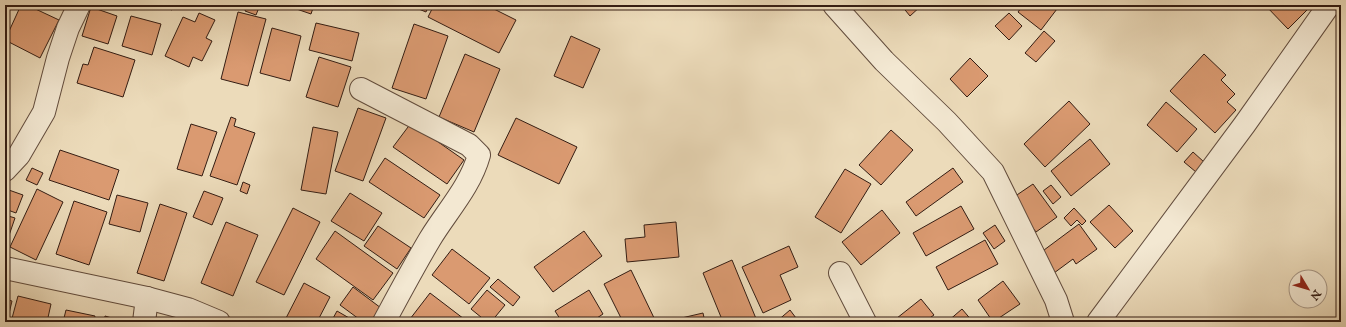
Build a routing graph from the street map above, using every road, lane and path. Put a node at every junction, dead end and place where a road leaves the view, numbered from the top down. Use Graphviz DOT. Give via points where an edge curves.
graph roads {
  1 [pos="79,5"];
  2 [pos="834,5"];
  3 [pos="1329,5"];
  4 [pos="361,89"];
  5 [pos="5,170"];
  6 [pos="5,268"];
  7 [pos="840,273"];
  8 [pos="147,298"];
  9 [pos="144,322"];
  10 [pos="219,322"];
  11 [pos="384,322"];
  12 [pos="865,322"];
  13 [pos="1063,322"];
  14 [pos="1098,322"];
  1 -- 5 [label="street" via="58,58 44,112 19,155"];
  2 -- 13 [label="street" via="884,61 947,122 993,172 1056,300"];
  3 -- 14 [label="street" via="1246,124"];
  4 -- 11 [label="street" via="469,145 479,155 461,193 431,238"];
  6 -- 8 [label="street"];
  7 -- 12 [label="street"];
  8 -- 9 [label="street"];
  8 -- 10 [label="street" via="188,309"];
}
